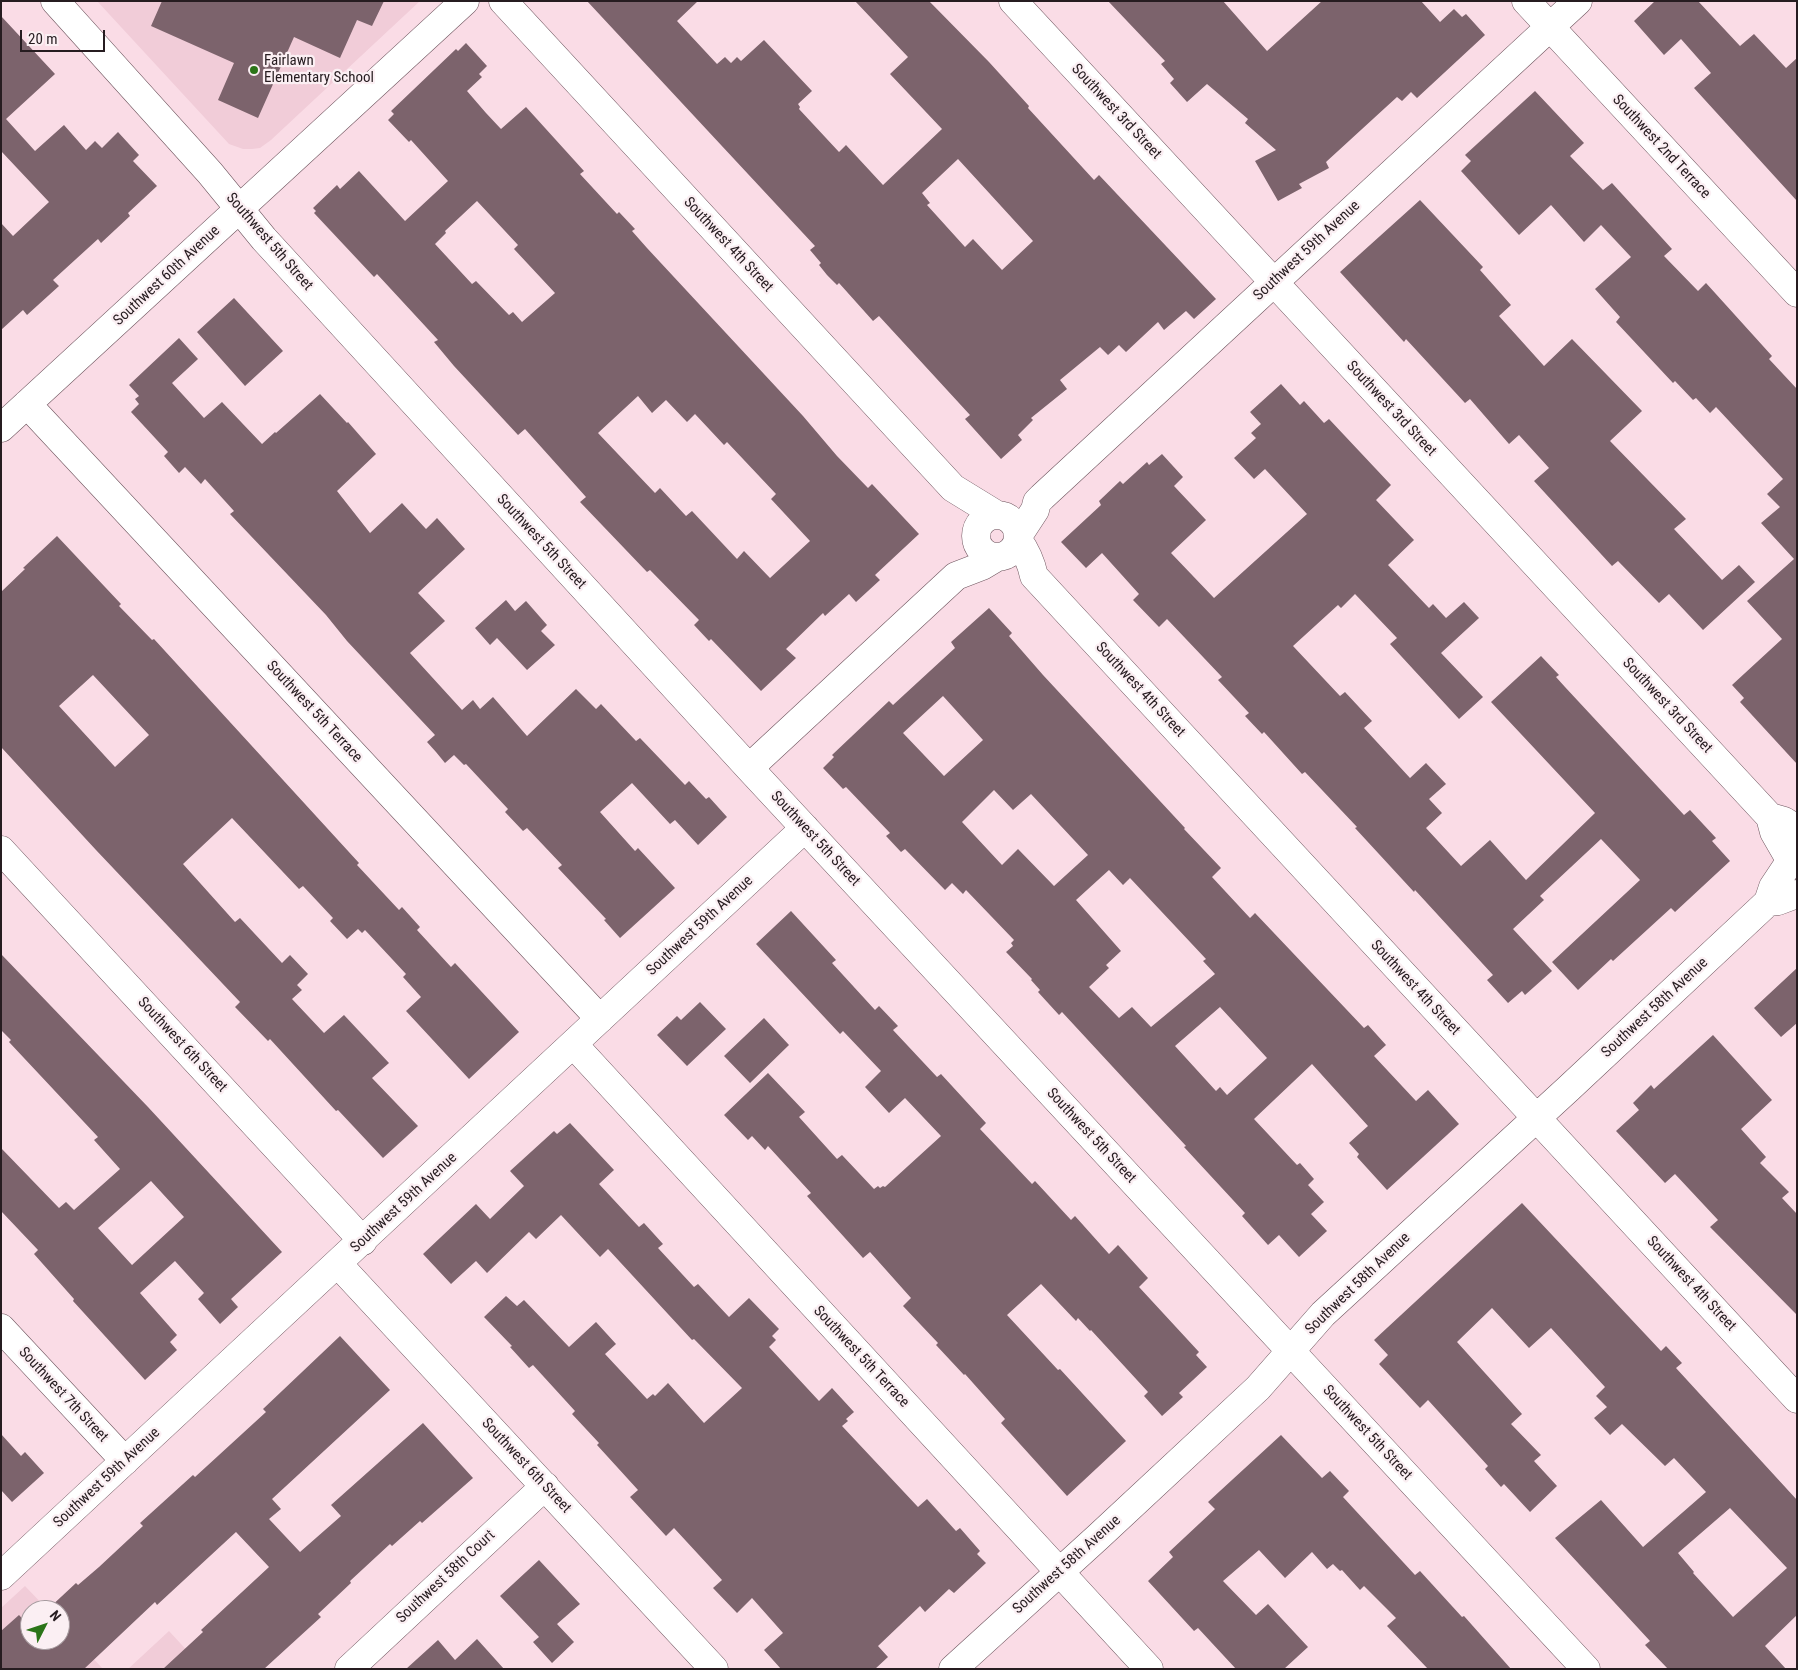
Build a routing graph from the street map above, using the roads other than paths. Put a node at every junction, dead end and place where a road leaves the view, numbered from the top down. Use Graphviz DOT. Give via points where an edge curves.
graph roads {
  1 [pos="55,1"];
  2 [pos="465,1"];
  3 [pos="503,1"];
  4 [pos="1013,1"];
  5 [pos="1526,1"];
  6 [pos="1578,1"];
  7 [pos="1550,27"];
  8 [pos="239,208"];
  9 [pos="1273,282"];
  10 [pos="1797,293"];
  11 [pos="27,404"];
  12 [pos="1,428"];
  13 [pos="953,488"];
  14 [pos="1037,502"];
  15 [pos="998,516"];
  16 [pos="976,537"];
  17 [pos="1008,547"];
  18 [pos="956,576"];
  19 [pos="749,768"];
  20 [pos="1770,816"];
  21 [pos="805,828"];
  22 [pos="1797,829"];
  23 [pos="1,850"];
  24 [pos="1793,861"];
  25 [pos="1797,894"];
  26 [pos="1768,902"];
  27 [pos="600,1020"];
  28 [pos="574,1044"];
  29 [pos="1536,1118"];
  30 [pos="363,1241"];
  31 [pos="338,1264"];
  32 [pos="1,1328"];
  33 [pos="1290,1351"];
  34 [pos="1797,1399"];
  35 [pos="125,1461"];
  36 [pos="545,1486"];
  37 [pos="1059,1573"];
  38 [pos="1,1576"];
  39 [pos="348,1669"];
  40 [pos="714,1669"];
  41 [pos="953,1669"];
  42 [pos="1149,1669"];
  43 [pos="1586,1669"];
  1 -- 8 [label="street, Southwest 5th Street"];
  2 -- 8 [label="street, Southwest 60th Avenue"];
  3 -- 13 [label="street, Southwest 4th Street"];
  4 -- 9 [label="street, Southwest 3rd Street"];
  5 -- 7 [label="street, Southwest 2nd Terrace"];
  6 -- 7 [label="street, Southwest 59th Avenue"];
  7 -- 9 [label="street, Southwest 59th Avenue"];
  7 -- 10 [label="street, Southwest 2nd Terrace"];
  8 -- 11 [label="street, Southwest 60th Avenue"];
  8 -- 19 [label="street, Southwest 5th Street"];
  9 -- 14 [label="street, Southwest 59th Avenue"];
  9 -- 20 [label="street, Southwest 3rd Street"];
  11 -- 12 [label="street, Southwest 60th Avenue"];
  11 -- 27 [label="street, Southwest 5th Terrace"];
  13 -- 15 [label="street, Southwest 4th Street"];
  13 -- 16 [label="street, Southwest 4th Street"];
  14 -- 15 [label="street, Southwest 59th Avenue" via="1027,500"];
  14 -- 17 [label="street, Southwest 59th Avenue" via="1035,510"];
  15 -- 16 [label="street" via="985,519"];
  15 -- 17 [label="street, Southwest 4th Street" via="1010,520 1017,531"];
  16 -- 17 [label="street, Southwest 4th Street" via="980,549 986,554"];
  16 -- 18 [label="street, Southwest 59th Avenue" via="960,562"];
  17 -- 18 [label="street, Southwest 59th Avenue" via="982,566"];
  17 -- 29 [label="street, Southwest 4th Street" via="1026,552 1034,576"];
  18 -- 19 [label="street, Southwest 59th Avenue"];
  19 -- 21 [label="street, Southwest 5th Street"];
  20 -- 22 [label="street, Southwest 3rd Street"];
  20 -- 24 [label="street, Southwest 3rd Street" via="1774,832"];
  21 -- 27 [label="street, Southwest 59th Avenue"];
  21 -- 33 [label="street, Southwest 5th Street"];
  23 -- 30 [label="street, Southwest 6th Street"];
  24 -- 26 [label="street, Southwest 58th Avenue" via="1780,874"];
  25 -- 26 [label="street, Southwest 58th Avenue"];
  26 -- 29 [label="street, Southwest 58th Avenue"];
  27 -- 28 [label="street, Southwest 59th Avenue"];
  28 -- 30 [label="street, Southwest 59th Avenue"];
  28 -- 37 [label="street, Southwest 5th Terrace"];
  29 -- 33 [label="street, Southwest 58th Avenue" via="1323,1314"];
  29 -- 34 [label="street, Southwest 4th Street"];
  30 -- 31 [label="street, Southwest 59th Avenue"];
  31 -- 35 [label="street, Southwest 59th Avenue"];
  31 -- 36 [label="street, Southwest 6th Street"];
  32 -- 35 [label="street, Southwest 7th Street"];
  33 -- 37 [label="street, Southwest 58th Avenue" via="1258,1388"];
  33 -- 43 [label="street, Southwest 5th Street"];
  35 -- 38 [label="street, Southwest 59th Avenue"];
  36 -- 39 [label="street, Southwest 58th Court"];
  36 -- 40 [label="street, Southwest 6th Street"];
  37 -- 41 [label="street, Southwest 58th Avenue"];
  37 -- 42 [label="street, Southwest 5th Terrace"];
}
